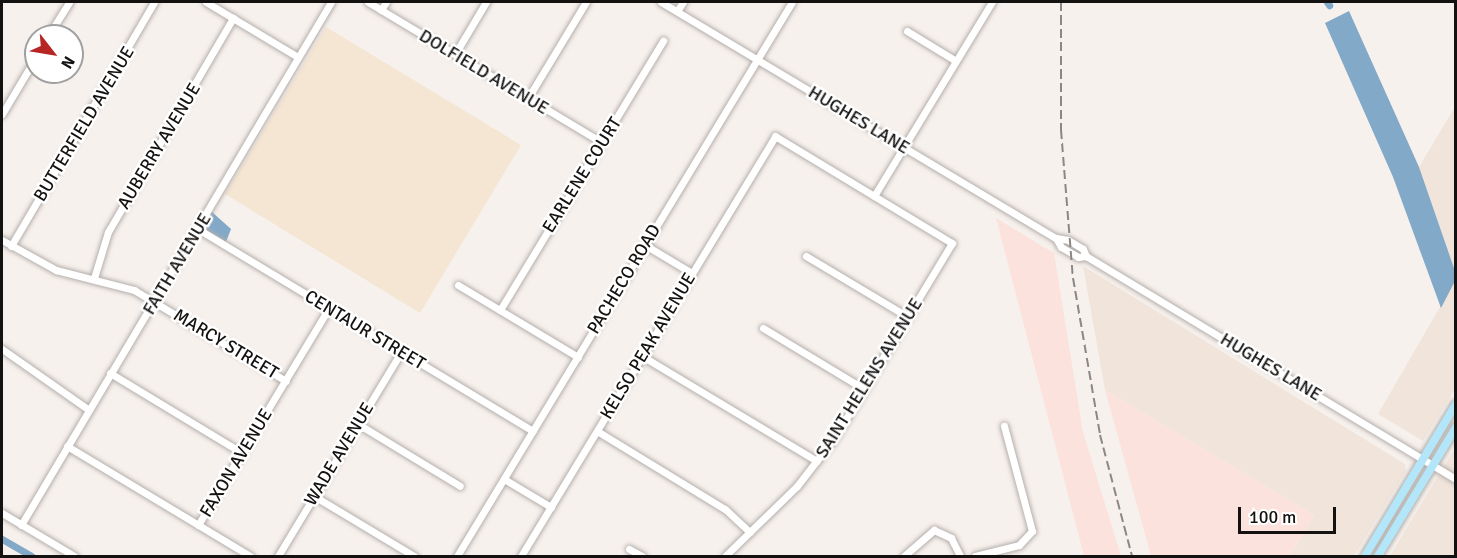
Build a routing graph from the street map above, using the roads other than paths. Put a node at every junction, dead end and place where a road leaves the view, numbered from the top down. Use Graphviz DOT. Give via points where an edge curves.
graph roads {
  1 [pos="69,2"];
  2 [pos="154,2"];
  3 [pos="206,2"];
  4 [pos="331,2"];
  5 [pos="368,2"];
  6 [pos="386,2"];
  7 [pos="486,2"];
  8 [pos="586,2"];
  9 [pos="661,2"];
  10 [pos="683,2"];
  11 [pos="792,2"];
  12 [pos="992,2"];
  13 [pos="381,10"];
  14 [pos="677,11"];
  15 [pos="233,18"];
  16 [pos="55,24"];
  17 [pos="907,31"];
  18 [pos="663,41"];
  19 [pos="454,54"];
  20 [pos="298,57"];
  21 [pos="757,59"];
  22 [pos="956,61"];
  23 [pos="24,77"];
  24 [pos="528,98"];
  25 [pos="2,114"];
  26 [pos="601,142"];
  27 [pos="903,147"];
  28 [pos="874,196"];
  29 [pos="198,229"];
  30 [pos="2,240"];
  31 [pos="645,245"];
  32 [pos="11,246"];
  33 [pos="806,256"];
  34 [pos="692,273"];
  35 [pos="94,278"];
  36 [pos="459,285"];
  37 [pos="154,301"];
  38 [pos="329,308"];
  39 [pos="500,310"];
  40 [pos="908,317"];
  41 [pos="763,328"];
  42 [pos="2,349"];
  43 [pos="401,352"];
  44 [pos="642,356"];
  45 [pos="578,357"];
  46 [pos="110,374"];
  47 [pos="285,381"];
  48 [pos="864,389"];
  49 [pos="1455,405"];
  50 [pos="88,410"];
  51 [pos="358,424"];
  52 [pos="1004,426"];
  53 [pos="1455,428"];
  54 [pos="533,431"];
  55 [pos="597,431"];
  56 [pos="67,446"];
  57 [pos="242,453"];
  58 [pos="1423,459"];
  59 [pos="817,461"];
  60 [pos="1433,465"];
  61 [pos="504,479"];
  62 [pos="1455,479"];
  63 [pos="460,486"];
  64 [pos="314,496"];
  65 [pos="551,507"];
  66 [pos="2,513"];
  67 [pos="21,525"];
  68 [pos="198,525"];
  69 [pos="750,532"];
  70 [pos="630,549"];
  71 [pos="74,556"];
  72 [pos="250,556"];
  73 [pos="278,556"];
  74 [pos="414,556"];
  75 [pos="457,556"];
  76 [pos="521,556"];
  77 [pos="642,556"];
  78 [pos="725,556"];
  79 [pos="904,556"];
  80 [pos="960,556"];
  81 [pos="975,556"];
  82 [pos="1365,556"];
  83 [pos="1378,556"];
  1 -- 16 [label="street"];
  2 -- 32 [label="street, BUTTERFIELD AVENUE"];
  3 -- 15 [label="street"];
  4 -- 20 [label="street, FAITH AVENUE"];
  5 -- 13 [label="street, DOLFIELD AVENUE"];
  6 -- 13 [label="street"];
  7 -- 19 [label="street"];
  8 -- 24 [label="street"];
  9 -- 14 [label="street, HUGHES LANE"];
  10 -- 14 [label="street"];
  11 -- 21 [label="street, PACHECO ROAD"];
  12 -- 22 [label="street"];
  13 -- 19 [label="street, DOLFIELD AVENUE"];
  14 -- 21 [label="street, HUGHES LANE"];
  15 -- 20 [label="street"];
  15 -- 35 [label="street, AUBERRY AVENUE" via="108,232"];
  17 -- 22 [label="street"];
  18 -- 26 [label="street, EARLENE COURT"];
  19 -- 24 [label="street, DOLFIELD AVENUE"];
  20 -- 29 [label="street, FAITH AVENUE"];
  21 -- 27 [label="street, HUGHES LANE"];
  21 -- 31 [label="street, PACHECO ROAD"];
  22 -- 27 [label="street"];
  23 -- 25 [label="street"];
  24 -- 26 [label="street, DOLFIELD AVENUE"];
  26 -- 39 [label="street, EARLENE COURT"];
  27 -- 28 [label="street"];
  27 -- 58 [label="street, HUGHES LANE" via="1056,238 1061,247 1078,257 1086,256"];
  28 -- 34 [label="street, KELSO PEAK AVENUE" via="775,136"];
  28 -- 40 [label="street, SAINT HELENS AVENUE" via="952,243"];
  29 -- 37 [label="street, FAITH AVENUE"];
  29 -- 38 [label="street, CENTAUR STREET"];
  30 -- 32 [label="street, MARCY STREET"];
  31 -- 34 [label="street"];
  31 -- 45 [label="street, PACHECO ROAD"];
  32 -- 35 [label="street, MARCY STREET" via="56,270"];
  33 -- 40 [label="street"];
  34 -- 44 [label="street, KELSO PEAK AVENUE"];
  35 -- 37 [label="street, MARCY STREET" via="122,285"];
  36 -- 39 [label="street"];
  37 -- 46 [label="street, FAITH AVENUE"];
  37 -- 47 [label="street, MARCY STREET"];
  38 -- 43 [label="street, CENTAUR STREET"];
  38 -- 47 [label="street, FAXON AVENUE"];
  39 -- 45 [label="street"];
  40 -- 48 [label="street, SAINT HELENS AVENUE"];
  41 -- 48 [label="street"];
  42 -- 50 [label="street"];
  43 -- 51 [label="street, WADE AVENUE"];
  43 -- 54 [label="street, CENTAUR STREET"];
  44 -- 55 [label="street, KELSO PEAK AVENUE"];
  44 -- 59 [label="street"];
  45 -- 54 [label="street, PACHECO ROAD"];
  46 -- 50 [label="street, FAITH AVENUE"];
  46 -- 57 [label="street"];
  47 -- 57 [label="street, FAXON AVENUE"];
  48 -- 59 [label="street, SAINT HELENS AVENUE"];
  49 -- 58 [label="main road"];
  50 -- 56 [label="street, FAITH AVENUE"];
  51 -- 63 [label="street"];
  51 -- 64 [label="street, WADE AVENUE"];
  52 -- 81 [label="street" via="1032,523 1029,538 1019,545"];
  53 -- 60 [label="main road"];
  54 -- 61 [label="street, PACHECO ROAD"];
  55 -- 65 [label="street, KELSO PEAK AVENUE"];
  55 -- 69 [label="street" via="725,509"];
  56 -- 67 [label="street, FAITH AVENUE"];
  56 -- 68 [label="street"];
  57 -- 68 [label="street, FAXON AVENUE"];
  58 -- 60 [label="street, HUGHES LANE"];
  58 -- 82 [label="main road"];
  59 -- 69 [label="street, SAINT HELENS AVENUE"];
  60 -- 62 [label="street, HUGHES LANE"];
  60 -- 83 [label="main road"];
  61 -- 65 [label="street"];
  61 -- 75 [label="street, PACHECO ROAD"];
  64 -- 73 [label="street, WADE AVENUE"];
  64 -- 74 [label="street"];
  65 -- 76 [label="street, KELSO PEAK AVENUE"];
  66 -- 67 [label="street"];
  67 -- 71 [label="street"];
  68 -- 72 [label="street"];
  69 -- 78 [label="street, SAINT HELENS AVENUE"];
  70 -- 77 [label="street"];
  79 -- 80 [label="street" via="928,533 943,532"];
}
